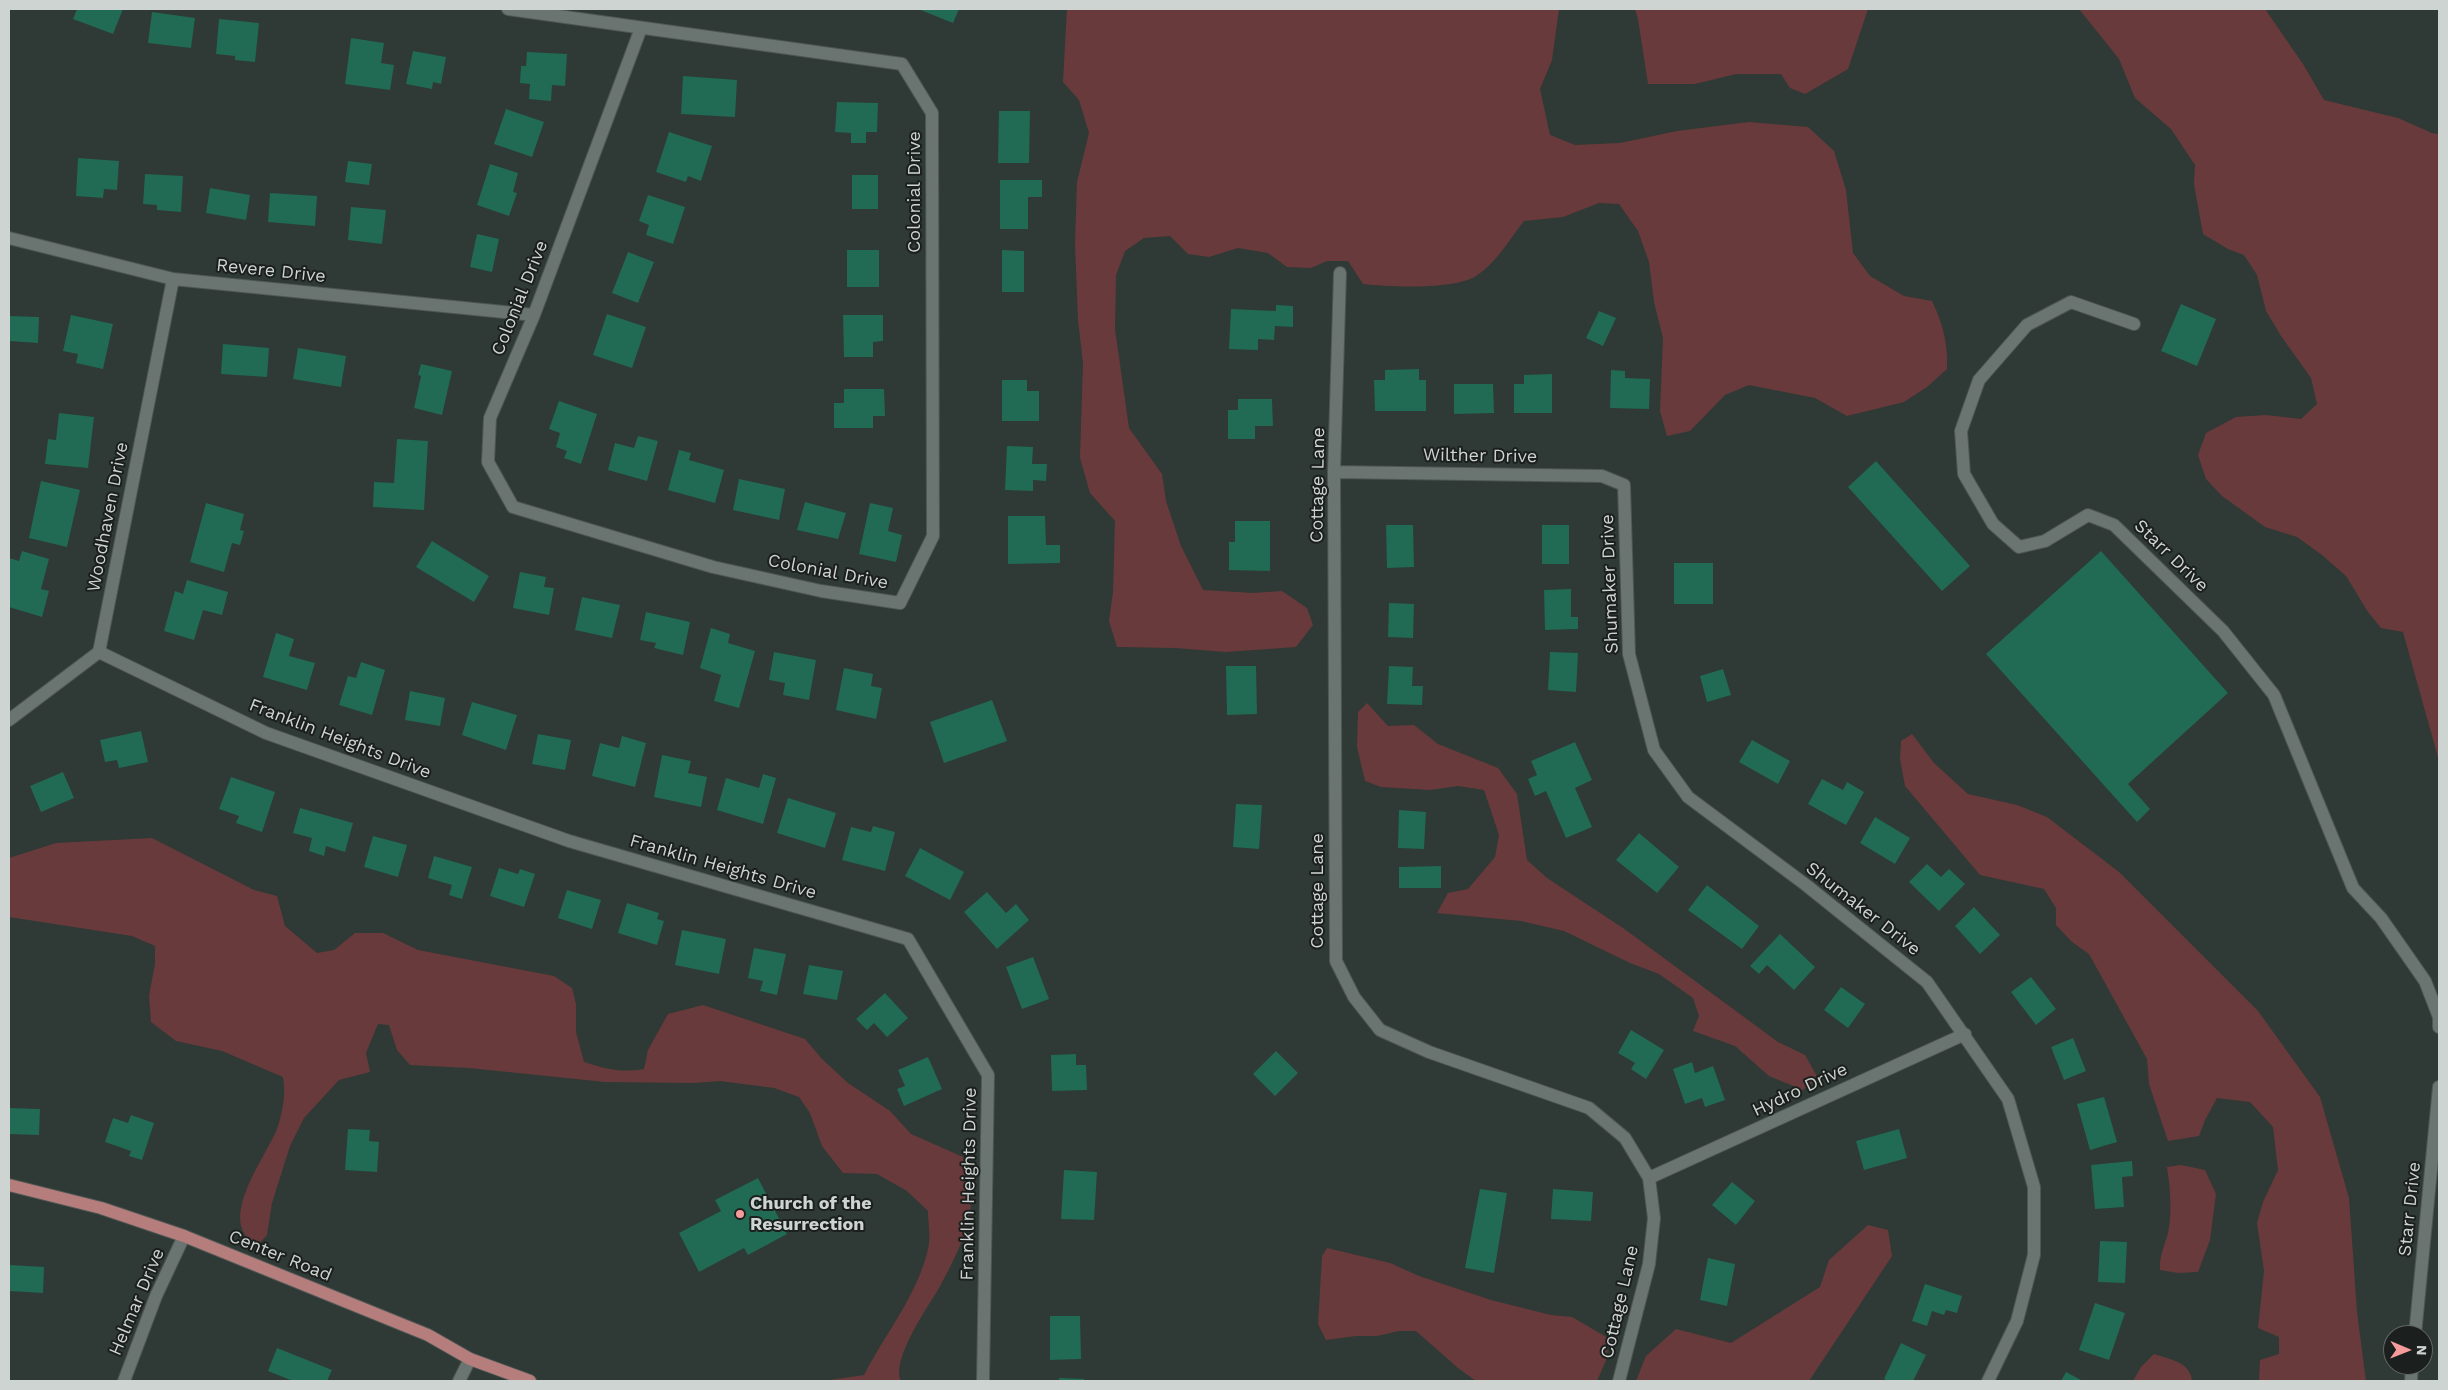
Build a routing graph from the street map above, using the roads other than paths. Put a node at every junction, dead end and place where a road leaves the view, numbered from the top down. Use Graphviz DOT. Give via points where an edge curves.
graph roads {
  1 [pos="508,9"];
  2 [pos="641,28"];
  3 [pos="9,238"];
  4 [pos="1340,273"];
  5 [pos="173,279"];
  6 [pos="534,315"];
  7 [pos="2134,324"];
  8 [pos="1334,472"];
  9 [pos="1624,485"];
  10 [pos="99,652"];
  11 [pos="9,720"];
  12 [pos="2439,1027"];
  13 [pos="1965,1034"];
  14 [pos="2439,1087"];
  15 [pos="1649,1178"];
  16 [pos="9,1185"];
  17 [pos="184,1236"];
  18 [pos="2416,1325"];
  19 [pos="470,1359"];
  20 [pos="124,1381"];
  21 [pos="459,1381"];
  22 [pos="530,1381"];
  23 [pos="983,1381"];
  24 [pos="1619,1381"];
  25 [pos="1988,1381"];
  1 -- 2 [label="street, Colonial Drive"];
  2 -- 6 [label="street, Colonial Drive"];
  2 -- 6 [label="street, Colonial Drive" via="902,64 932,113 933,536 900,603 820,591 713,567 513,507 488,462 490,418"];
  3 -- 5 [label="street, Revere Drive"];
  4 -- 8 [label="street, Cottage Lane"];
  5 -- 6 [label="street, Revere Drive"];
  5 -- 10 [label="street, Woodhaven Drive"];
  7 -- 12 [label="street, Starr Drive" via="2071,302 2027,326 1979,380 1960,431 1964,474 1993,524 2019,547 2045,541 2088,515 2114,525 2224,631 2274,695 2353,888 2381,918 2425,981 2439,1017"];
  8 -- 9 [label="street, Wilther Drive" via="1602,476"];
  8 -- 15 [label="street, Cottage Lane" via="1336,960 1354,997 1380,1030 1429,1052 1589,1108 1625,1138"];
  9 -- 13 [label="street, Shumaker Drive" via="1628,654 1654,750 1688,797 1806,885 1927,982"];
  10 -- 11 [label="street"];
  10 -- 23 [label="street, Franklin Heights Drive" via="266,733 560,838 908,939 988,1074"];
  13 -- 15 [label="street, Hydro Drive"];
  13 -- 25 [label="street, Shumaker Drive" via="2008,1099 2034,1187 2034,1255 2017,1321"];
  14 -- 18 [label="street, Starr Drive"];
  15 -- 24 [label="street, Cottage Lane" via="1654,1218 1649,1264"];
  16 -- 17 [label="main road, Center Road" via="101,1208"];
  17 -- 19 [label="main road, Center Road" via="428,1335"];
  17 -- 20 [label="street, Helmar Drive" via="156,1296"];
  19 -- 21 [label="street"];
  19 -- 22 [label="main road, Center Road"];
}
